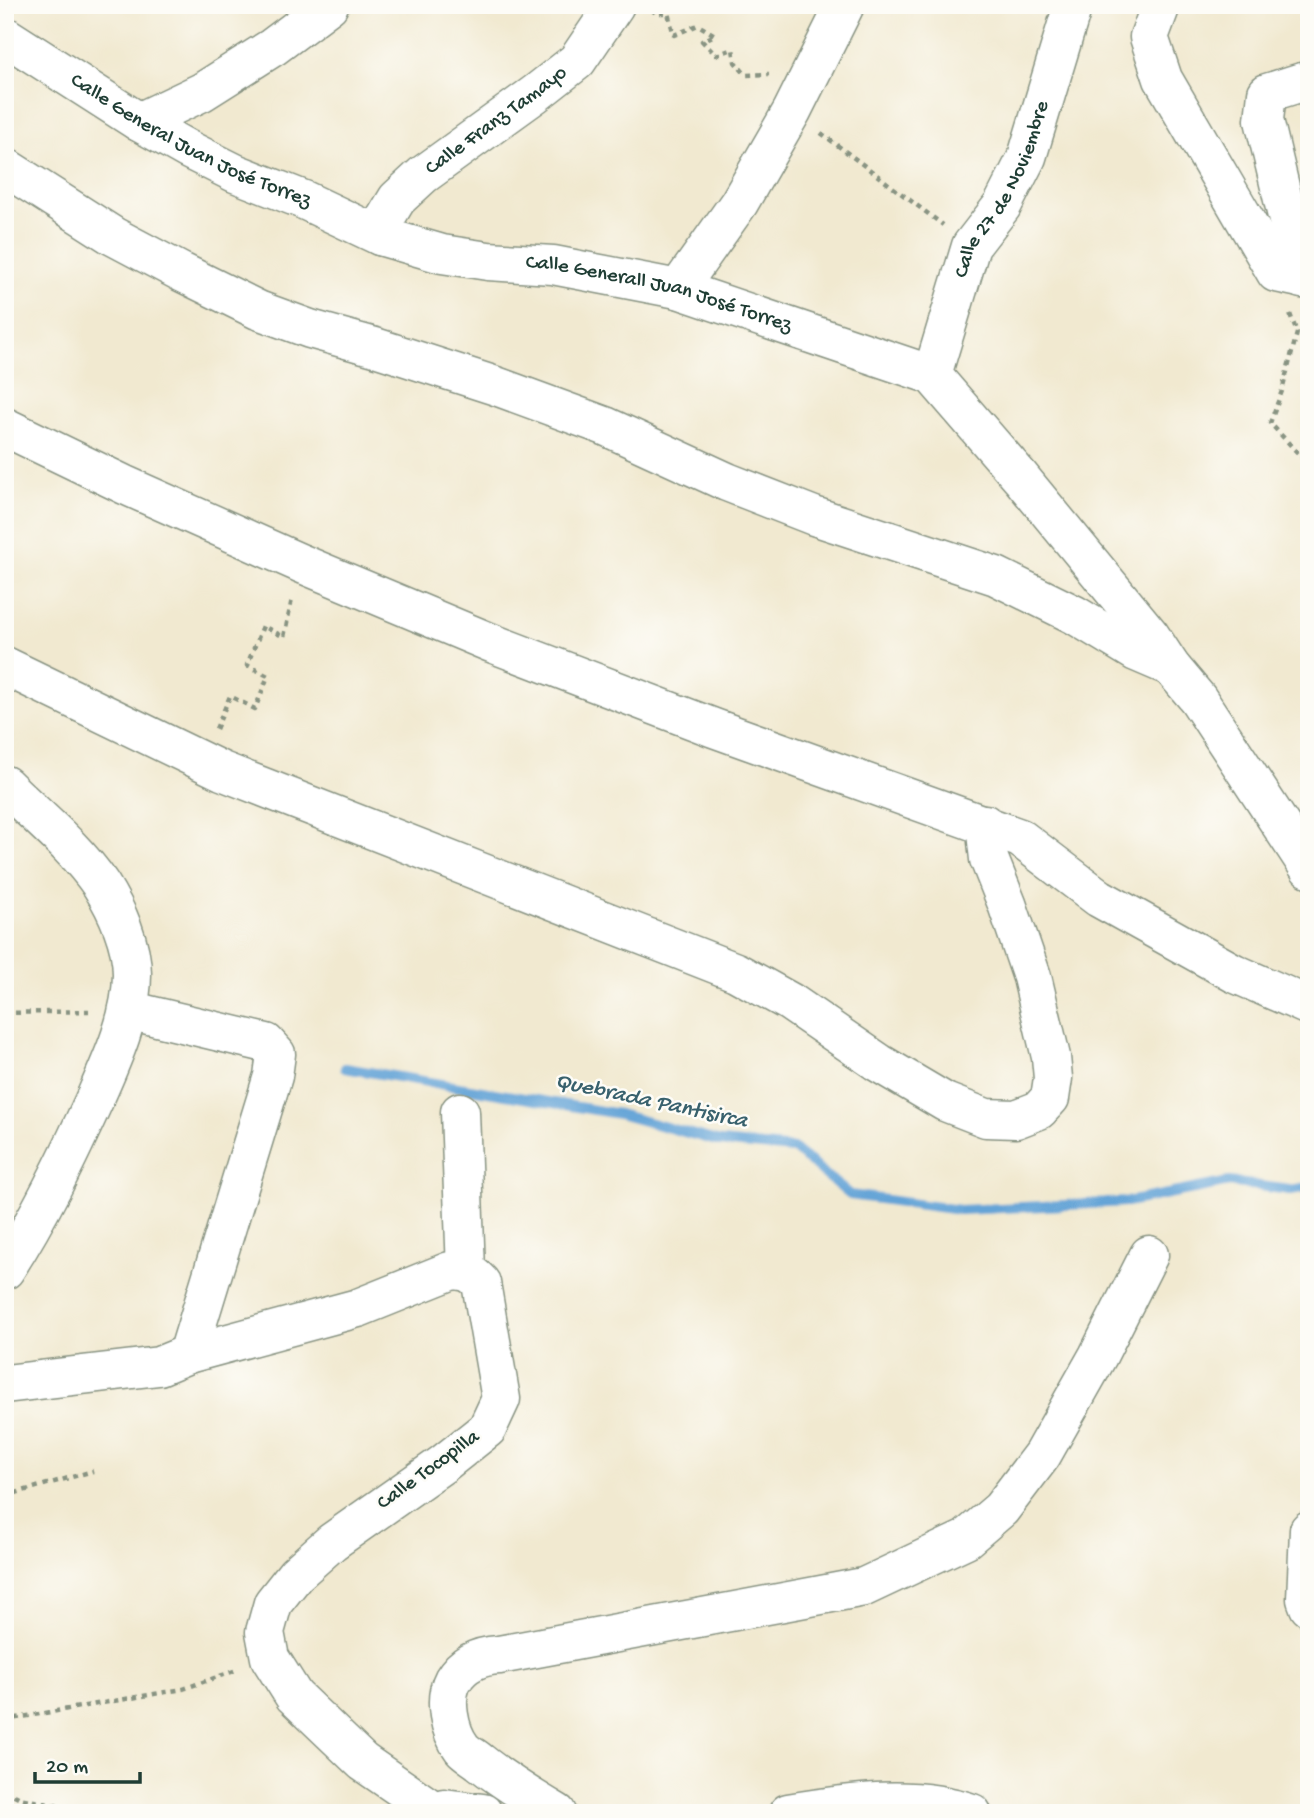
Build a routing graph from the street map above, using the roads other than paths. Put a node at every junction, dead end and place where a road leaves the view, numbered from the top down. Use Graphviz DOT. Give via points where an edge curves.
graph roads {
  1 [pos="329,5"];
  2 [pos="615,5"];
  3 [pos="845,5"];
  4 [pos="1073,5"];
  5 [pos="1161,5"];
  6 [pos="5,36"];
  7 [pos="1309,84"];
  8 [pos="139,122"];
  9 [pos="5,167"];
  10 [pos="380,236"];
  11 [pos="1296,277"];
  12 [pos="678,289"];
  13 [pos="932,375"];
  14 [pos="5,427"];
  15 [pos="5,666"];
  16 [pos="1171,667"];
  17 [pos="5,785"];
  18 [pos="985,824"];
  19 [pos="1309,868"];
  20 [pos="1309,1006"];
  21 [pos="128,1010"];
  22 [pos="460,1112"];
  23 [pos="1149,1255"];
  24 [pos="5,1270"];
  25 [pos="466,1271"];
  26 [pos="188,1354"];
  27 [pos="5,1384"];
  28 [pos="1309,1530"];
  29 [pos="1309,1607"];
  30 [pos="437,1813"];
  31 [pos="483,1813"];
  32 [pos="557,1813"];
  33 [pos="788,1813"];
  34 [pos="972,1813"];
  1 -- 8 [label="street" via="202,92"];
  2 -- 10 [label="street, Calle Franz Tamayo" via="577,61 397,199"];
  3 -- 12 [label="street" via="793,111 745,192"];
  4 -- 13 [label="street, Calle 27 de Noviembre" via="1027,157 1002,206 971,246"];
  5 -- 11 [label="street" via="1149,37 1163,79"];
  6 -- 8 [label="street, Calle General Juan José Torrez"];
  7 -- 11 [label="street" via="1267,93 1264,120"];
  8 -- 10 [label="street, Calle General Juan José Torrez" via="235,173"];
  9 -- 16 [label="street" via="113,236 258,310 496,386 605,426 814,516 996,576"];
  10 -- 12 [label="street, Calle Generall Juan José Torrez" via="442,254 553,265"];
  12 -- 13 [label="street, Calle Generall Juan José Torrez"];
  13 -- 16 [label="street" via="1150,635"];
  14 -- 18 [label="street" via="300,563 489,642"];
  15 -- 18 [label="street" via="222,771 736,972 945,1102 985,1118 1016,1119 1039,1110 1050,1098 1051,1057 1032,977 989,859"];
  16 -- 19 [label="street" via="1198,699"];
  17 -- 21 [label="street" via="102,886 130,951"];
  18 -- 20 [label="street" via="1020,838 1099,898 1234,973"];
  21 -- 24 [label="street" via="69,1158"];
  21 -- 26 [label="street" via="266,1043 276,1054"];
  22 -- 25 [label="street"];
  23 -- 32 [label="street" via="1042,1455 1001,1509 966,1539 864,1587 485,1656 462,1669 447,1706 462,1748"];
  25 -- 26 [label="street" via="450,1271 358,1308"];
  25 -- 30 [label="street, Calle Tocopilla" via="481,1283 501,1399 496,1413 486,1429 443,1464 332,1542 296,1574 273,1603 265,1632 270,1658 294,1696 363,1762"];
  26 -- 27 [label="street" via="159,1366"];
  28 -- 29 [label="street"];
  30 -- 31 [label="street" via="444,1808"];
  33 -- 34 [label="street" via="875,1802 921,1802"];
}
